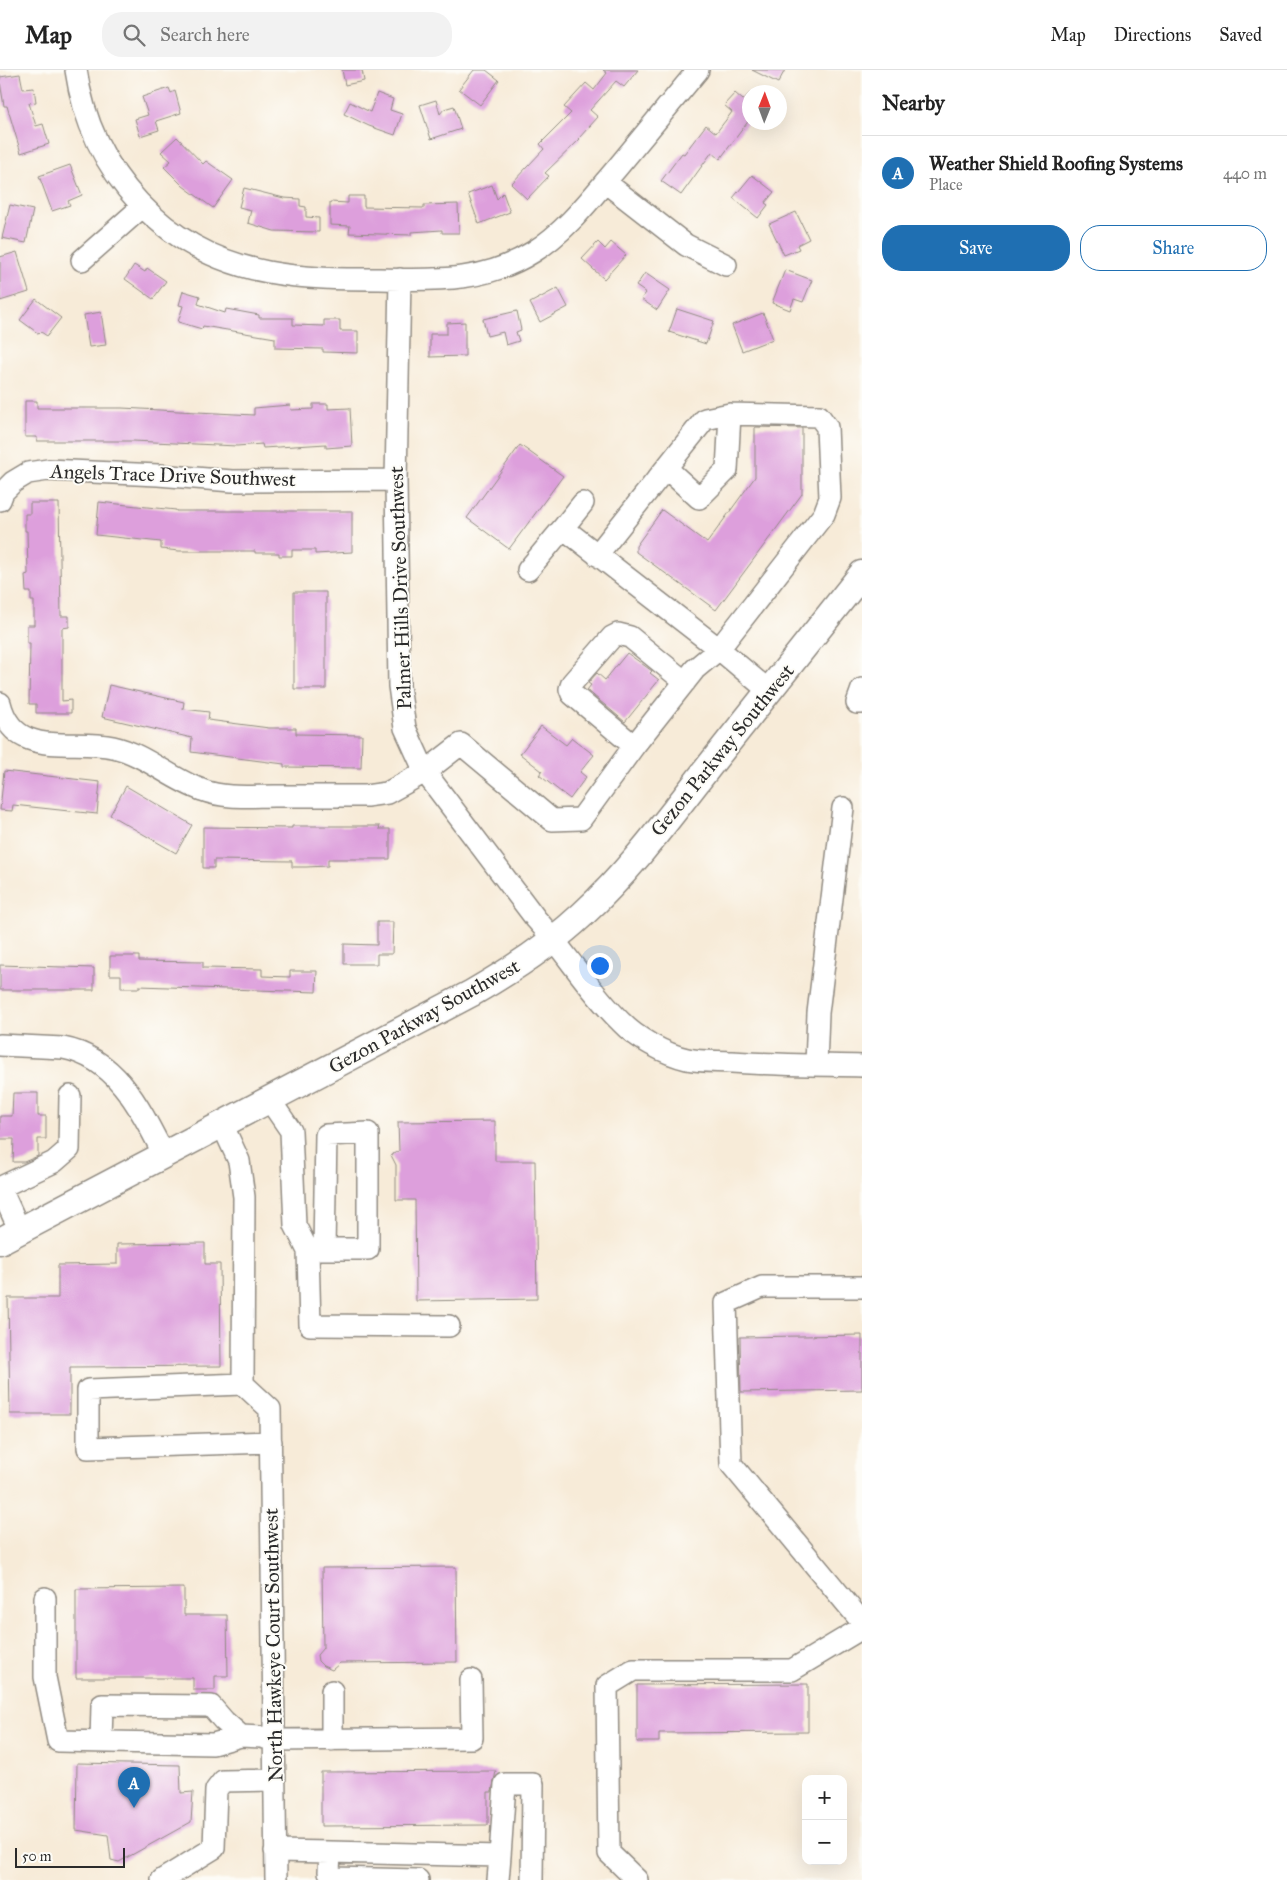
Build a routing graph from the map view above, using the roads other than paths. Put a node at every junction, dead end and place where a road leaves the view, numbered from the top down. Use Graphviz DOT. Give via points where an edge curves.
graph roads {
  1 [pos="76,70"];
  2 [pos="698,70"];
  3 [pos="605,182"];
  4 [pos="142,207"];
  5 [pos="82,260"];
  6 [pos="726,265"];
  7 [pos="400,279"];
  8 [pos="730,414"];
  9 [pos="666,468"];
  10 [pos="396,480"];
  11 [pos="0,500"];
  12 [pos="583,503"];
  13 [pos="563,528"];
  14 [pos="597,555"];
  15 [pos="528,570"];
  16 [pos="862,574"];
  17 [pos="719,650"];
  18 [pos="685,682"];
  19 [pos="862,689"];
  20 [pos="769,691"];
  21 [pos="0,703"];
  22 [pos="862,703"];
  23 [pos="634,746"];
  24 [pos="425,772"];
  25 [pos="843,808"];
  26 [pos="554,938"];
  27 [pos="0,1045"];
  28 [pos="816,1065"];
  29 [pos="862,1066"];
  30 [pos="70,1096"];
  31 [pos="269,1099"];
  32 [pos="222,1124"];
  33 [pos="164,1155"];
  34 [pos="1,1187"];
  35 [pos="10,1236"];
  36 [pos="315,1249"];
  37 [pos="862,1287"];
  38 [pos="448,1326"];
  39 [pos="243,1384"];
  40 [pos="271,1442"];
  41 [pos="45,1598"];
  42 [pos="862,1622"];
  43 [pos="862,1628"];
  44 [pos="471,1680"];
  45 [pos="332,1691"];
  46 [pos="241,1736"];
  47 [pos="274,1740"];
  48 [pos="332,1740"];
  49 [pos="102,1742"];
  50 [pos="274,1780"];
  51 [pos="275,1851"];
  52 [pos="330,1852"];
  53 [pos="500,1856"];
  54 [pos="162,1880"];
  55 [pos="276,1880"];
  56 [pos="418,1880"];
  57 [pos="498,1880"];
  58 [pos="532,1880"];
  59 [pos="637,1880"];
  1 -- 4 [label="street" via="91,129 108,162"];
  2 -- 3 [label="street"];
  3 -- 6 [label="street" via="686,246"];
  3 -- 7 [label="street" via="566,226 518,260 496,270 457,278"];
  4 -- 5 [label="street"];
  4 -- 7 [label="street" via="194,247 247,267 282,275 318,278"];
  7 -- 10 [label="street, Palmer Hills Drive Southwest"];
  8 -- 9 [label="street" via="705,419"];
  8 -- 9 [label="street" via="728,470 699,498"];
  8 -- 17 [label="street" via="819,416 827,427 830,498 824,514"];
  9 -- 14 [label="street"];
  10 -- 11 [label="street, Angels Trace Drive Southwest" via="232,481 48,470 28,473 13,482"];
  10 -- 24 [label="street, Palmer Hills Drive Southwest" via="399,686 405,728"];
  12 -- 13 [label="street"];
  13 -- 14 [label="street"];
  13 -- 15 [label="street"];
  14 -- 17 [label="street"];
  16 -- 20 [label="main road, Gezon Parkway Southwest"];
  17 -- 18 [label="street" via="695,669"];
  17 -- 20 [label="street"];
  18 -- 23 [label="street"];
  18 -- 23 [label="street" via="630,638 618,634 572,683 572,694"];
  19 -- 22 [label="street" via="857,703"];
  20 -- 26 [label="main road, Gezon Parkway Southwest" via="622,873 583,914"];
  21 -- 24 [label="street" via="14,729 28,739 122,750 192,786 224,796 387,793"];
  23 -- 24 [label="street" via="582,819 552,820 461,744"];
  24 -- 26 [label="street, Palmer Hills Drive Southwest" via="536,919"];
  25 -- 28 [label="street" via="818,1013"];
  26 -- 28 [label="street, Palmer Hills Drive Southwest" via="622,1024 664,1051 687,1059"];
  26 -- 31 [label="main road, Gezon Parkway Southwest" via="504,975"];
  27 -- 33 [label="street" via="64,1048 93,1058 120,1081"];
  28 -- 29 [label="street, Palmer Hills Drive Southwest"];
  30 -- 34 [label="street" via="69,1149 54,1162"];
  31 -- 32 [label="main road, Gezon Parkway Southwest"];
  31 -- 36 [label="street" via="291,1131 295,1225"];
  32 -- 33 [label="main road, Gezon Parkway Southwest"];
  32 -- 39 [label="street" via="239,1161 244,1197"];
  33 -- 35 [label="main road, Gezon Parkway Southwest"];
  34 -- 35 [label="street"];
  36 -- 36 [label="street" via="368,1249 368,1134 326,1135"];
  36 -- 38 [label="street" via="310,1324"];
  37 -- 42 [label="street" via="762,1287 726,1303 731,1464"];
  39 -- 40 [label="street, North Hawkeye Court Southwest" via="270,1409"];
  39 -- 40 [label="street" via="88,1390 88,1448"];
  40 -- 47 [label="street, North Hawkeye Court Southwest"];
  41 -- 49 [label="street" via="45,1677 58,1741"];
  43 -- 59 [label="street" via="792,1670 634,1670 607,1686 609,1854"];
  44 -- 48 [label="street" via="472,1738"];
  45 -- 48 [label="street"];
  46 -- 47 [label="street"];
  46 -- 49 [label="street" via="213,1744"];
  46 -- 49 [label="street" via="211,1706 102,1705"];
  47 -- 48 [label="street"];
  47 -- 50 [label="street, North Hawkeye Court Southwest"];
  50 -- 51 [label="street, North Hawkeye Court Southwest"];
  50 -- 54 [label="street" via="223,1781 216,1790 214,1848"];
  51 -- 52 [label="street"];
  51 -- 55 [label="street, North Hawkeye Court Southwest"];
  52 -- 53 [label="street"];
  52 -- 56 [label="street" via="329,1872 333,1878"];
  53 -- 57 [label="street"];
  53 -- 58 [label="street" via="505,1784 534,1784"];
}
